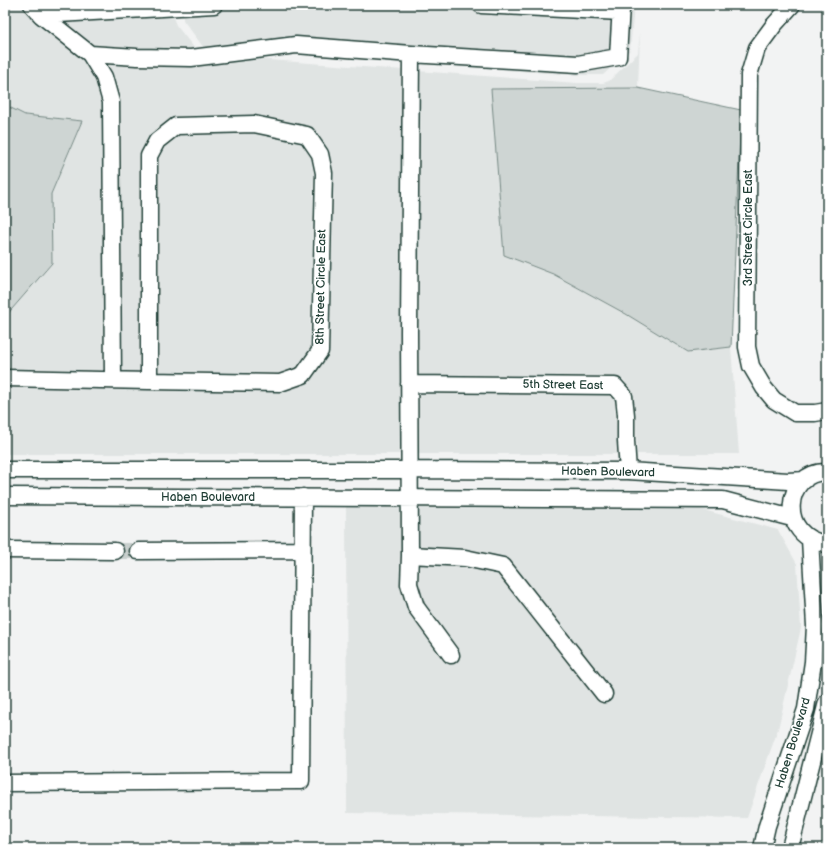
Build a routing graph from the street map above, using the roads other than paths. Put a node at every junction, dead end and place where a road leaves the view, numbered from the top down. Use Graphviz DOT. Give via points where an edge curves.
graph roads {
  1 [pos="214,5"];
  2 [pos="481,5"];
  3 [pos="792,5"];
  4 [pos="34,8"];
  5 [pos="621,8"];
  6 [pos="90,54"];
  7 [pos="411,54"];
  8 [pos="5,378"];
  9 [pos="113,380"];
  10 [pos="149,381"];
  11 [pos="409,384"];
  12 [pos="827,411"];
  13 [pos="5,470"];
  14 [pos="410,470"];
  15 [pos="628,471"];
  16 [pos="827,472"];
  17 [pos="805,480"];
  18 [pos="5,496"];
  19 [pos="303,497"];
  20 [pos="411,497"];
  21 [pos="792,518"];
  22 [pos="810,539"];
  23 [pos="827,544"];
  24 [pos="5,550"];
  25 [pos="302,550"];
  26 [pos="115,551"];
  27 [pos="138,551"];
  28 [pos="410,555"];
  29 [pos="451,655"];
  30 [pos="604,694"];
  31 [pos="827,702"];
  32 [pos="5,783"];
  33 [pos="762,848"];
  34 [pos="790,848"];
  1 -- 4 [label="street"];
  2 -- 5 [label="street"];
  3 -- 12 [label="street, 3rd Street Circle East" via="757,48 749,76 747,347 751,366 774,400 795,413"];
  4 -- 6 [label="street"];
  5 -- 7 [label="street" via="618,57 578,64"];
  6 -- 7 [label="street" via="191,58 296,45"];
  6 -- 9 [label="street" via="104,77 111,102"];
  7 -- 11 [label="street"];
  8 -- 9 [label="street, 8th Street Circle East"];
  9 -- 10 [label="street, 8th Street Circle East"];
  10 -- 10 [label="street, 8th Street Circle East" via="280,383 303,375 320,351 324,173 320,154 307,135 254,124 176,126 157,141 149,156"];
  11 -- 14 [label="street"];
  11 -- 15 [label="street, 5th Street East" via="615,386 624,396"];
  13 -- 14 [label="street, Haben Boulevard"];
  14 -- 15 [label="street, Haben Boulevard"];
  14 -- 20 [label="street"];
  15 -- 17 [label="street, Haben Boulevard"];
  16 -- 17 [label="street" via="810,476"];
  17 -- 21 [label="street" via="794,493 791,505"];
  18 -- 19 [label="street, Haben Boulevard"];
  19 -- 20 [label="street, Haben Boulevard"];
  19 -- 25 [label="street"];
  20 -- 21 [label="street, Haben Boulevard" via="723,500"];
  20 -- 28 [label="street"];
  21 -- 22 [label="street" via="797,528"];
  22 -- 23 [label="street"];
  22 -- 33 [label="street, Haben Boulevard" via="815,626 810,686 806,709"];
  24 -- 26 [label="street"];
  25 -- 27 [label="street"];
  25 -- 32 [label="street" via="302,781"];
  28 -- 29 [label="street" via="409,584 416,607"];
  28 -- 30 [label="street" via="465,558 503,566"];
  31 -- 34 [label="street, Haben Boulevard"];
}
